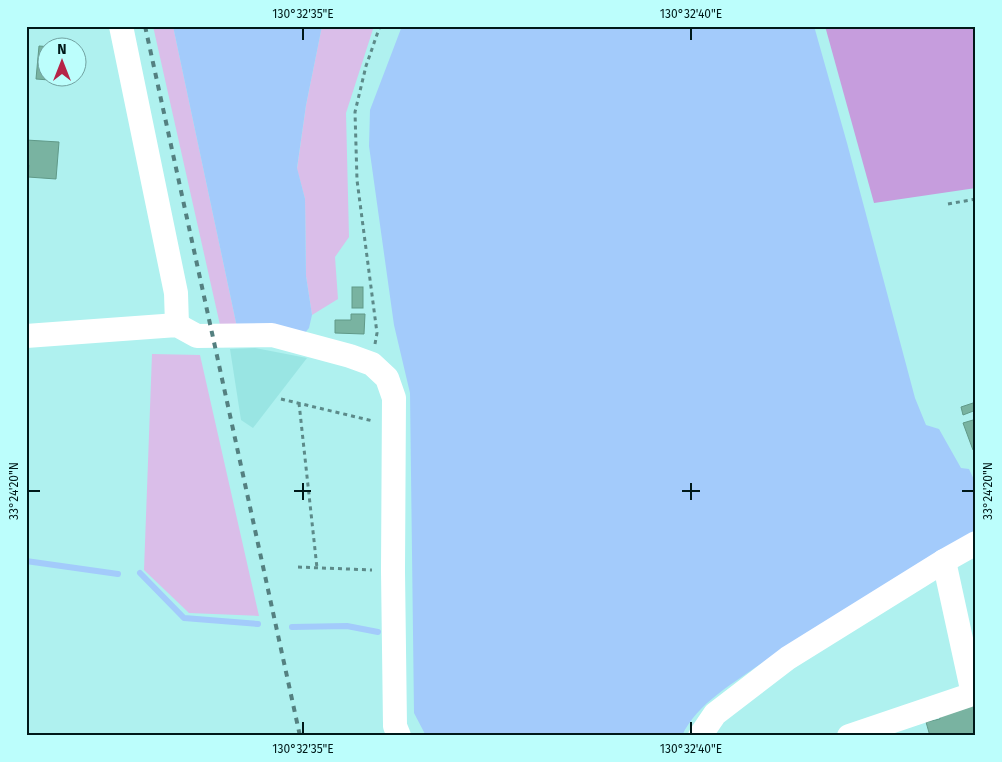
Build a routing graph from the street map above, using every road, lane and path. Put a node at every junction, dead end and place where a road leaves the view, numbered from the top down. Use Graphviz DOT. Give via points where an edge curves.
graph roads {
  1 [pos="121,26"];
  2 [pos="380,26"];
  3 [pos="976,199"];
  4 [pos="948,204"];
  5 [pos="177,325"];
  6 [pos="26,336"];
  7 [pos="372,364"];
  8 [pos="281,399"];
  9 [pos="299,403"];
  10 [pos="393,426"];
  11 [pos="976,543"];
  12 [pos="944,560"];
  13 [pos="298,567"];
  14 [pos="317,568"];
  15 [pos="393,570"];
  16 [pos="974,693"];
  17 [pos="399,736"];
  18 [pos="700,736"];
  19 [pos="850,736"];
  1 -- 5 [label="street" via="176,292"];
  2 -- 7 [label="path" via="355,112 358,180 377,332"];
  3 -- 4 [label="path"];
  5 -- 6 [label="street"];
  5 -- 7 [label="street" via="197,336 272,335"];
  7 -- 10 [label="street" via="387,378 394,398"];
  8 -- 9 [label="path"];
  9 -- 10 [label="path"];
  9 -- 14 [label="path"];
  10 -- 15 [label="street"];
  11 -- 12 [label="street"];
  12 -- 16 [label="street"];
  12 -- 18 [label="street" via="788,658 715,714"];
  13 -- 14 [label="path"];
  14 -- 15 [label="path"];
  15 -- 17 [label="street" via="396,726"];
  16 -- 19 [label="street"];
}
